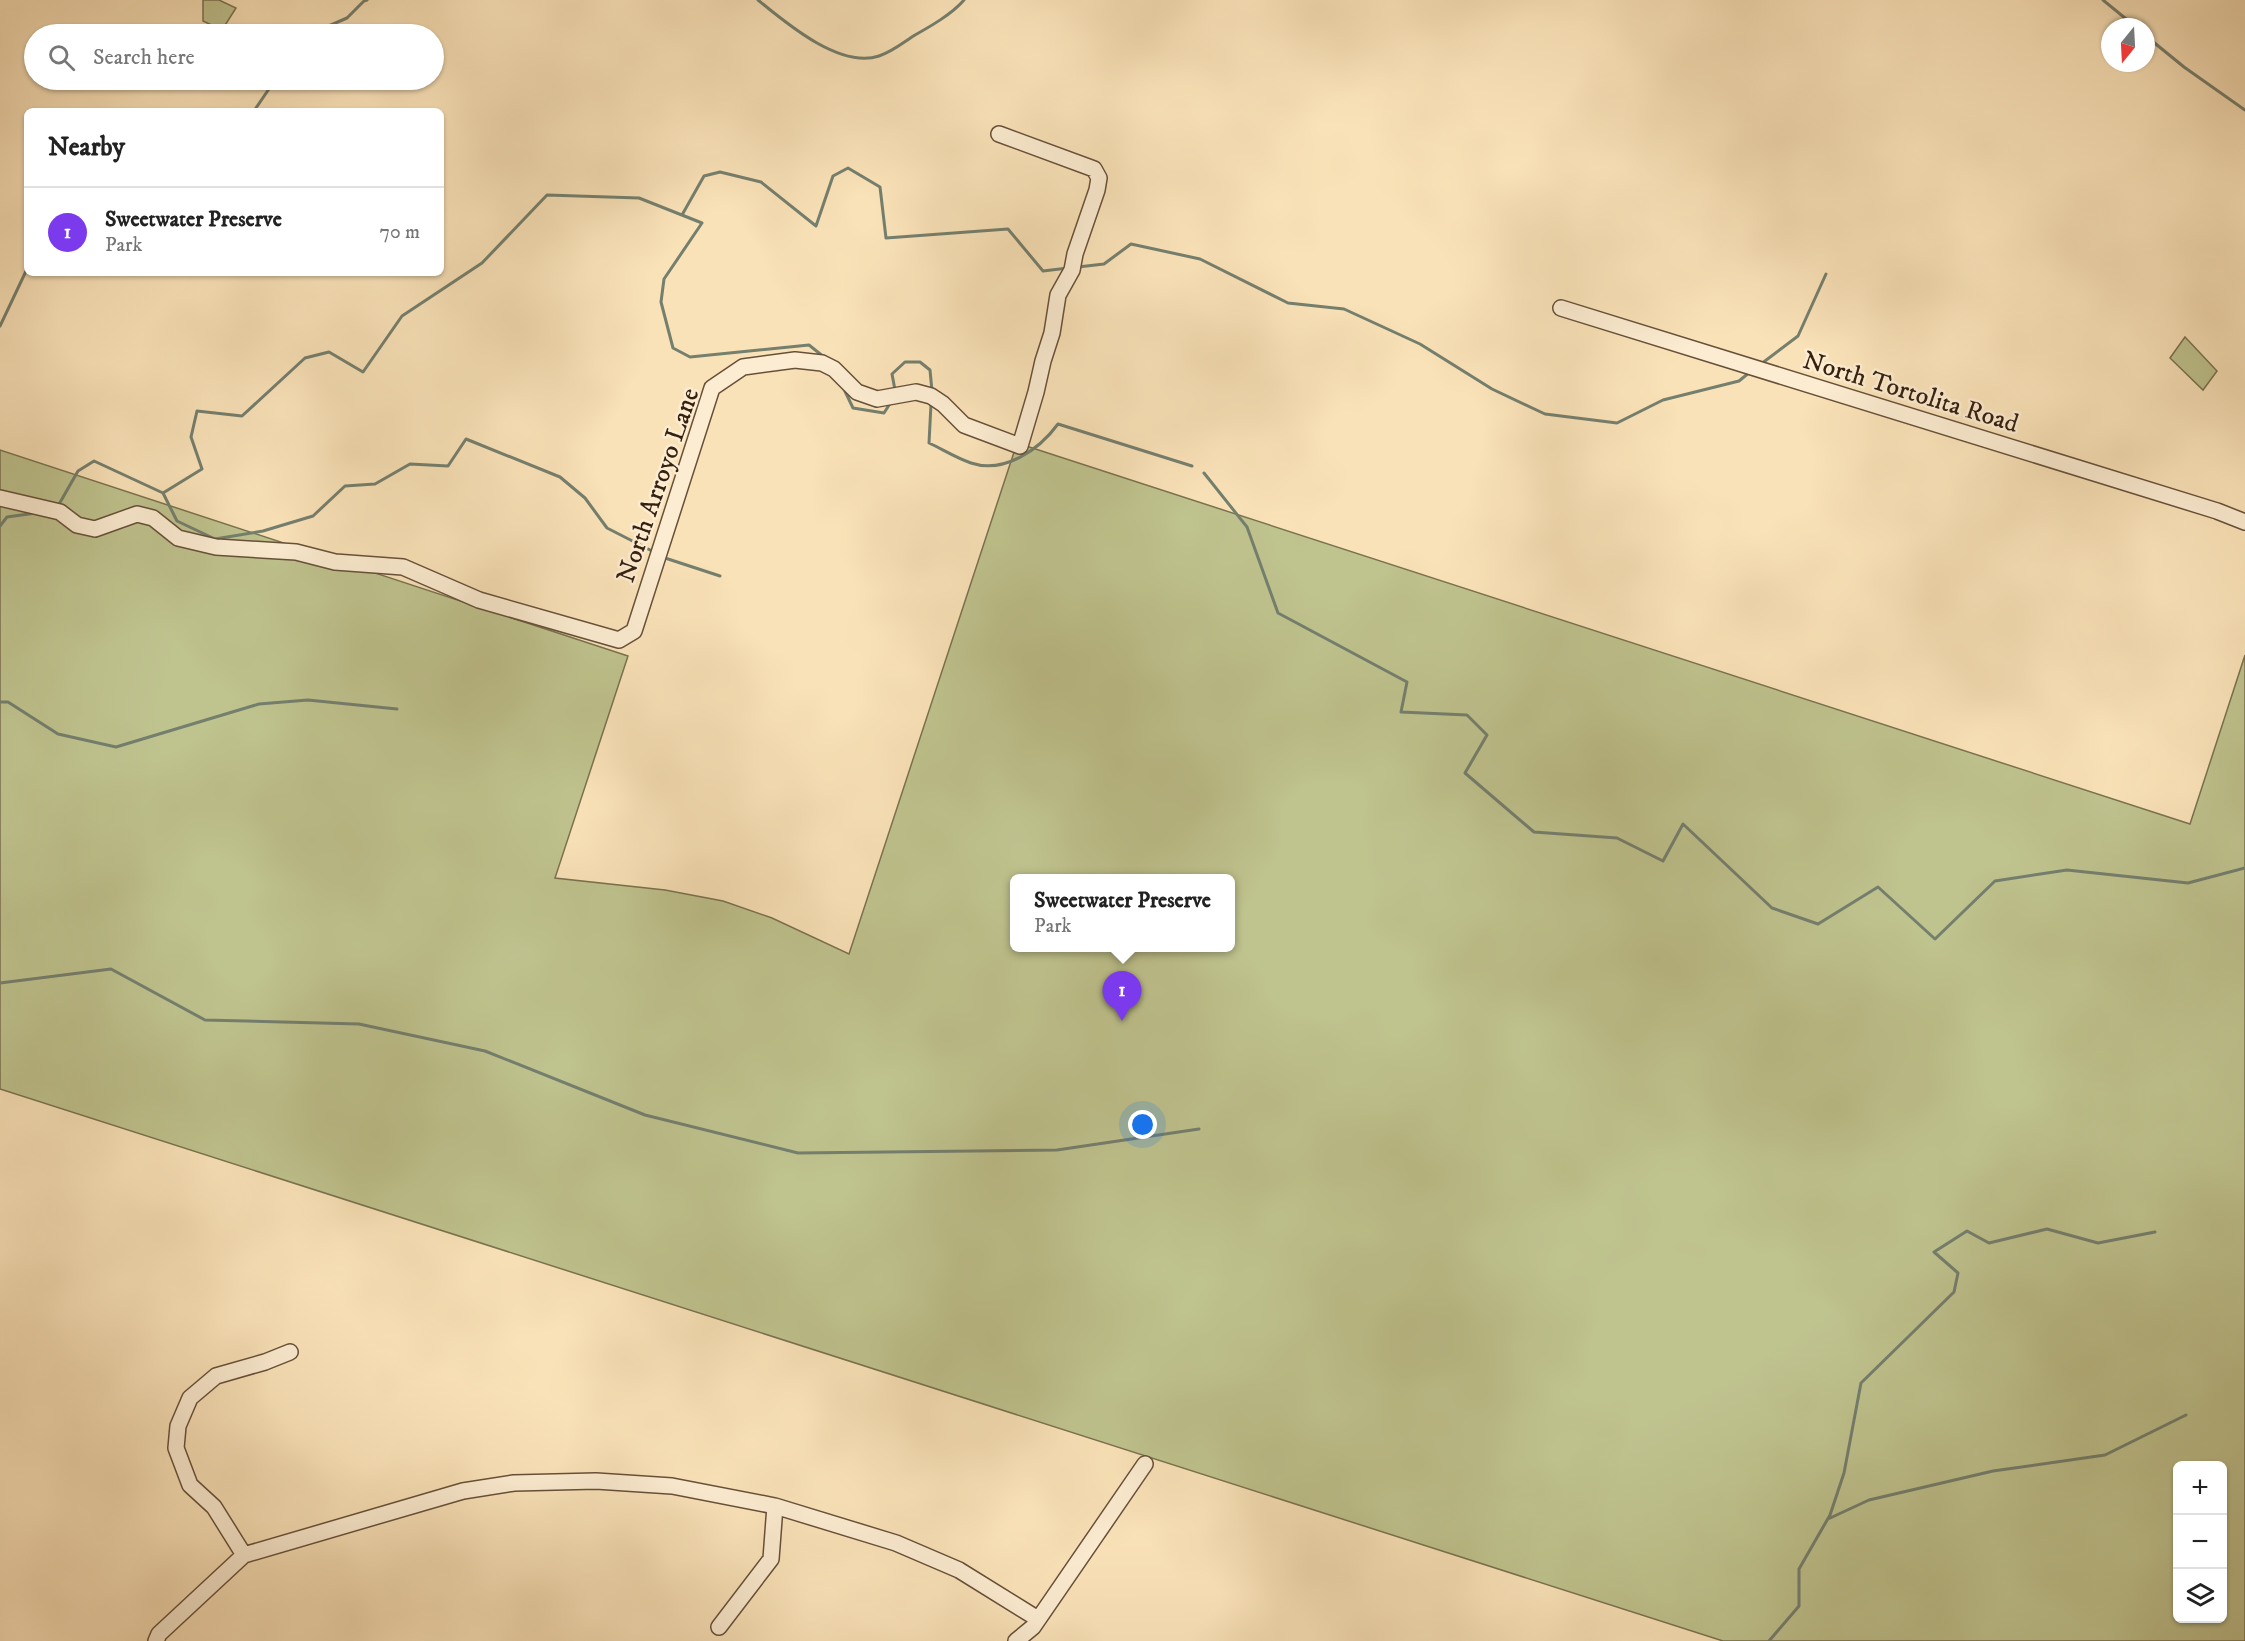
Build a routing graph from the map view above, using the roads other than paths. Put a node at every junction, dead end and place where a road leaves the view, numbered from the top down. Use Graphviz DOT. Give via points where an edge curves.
graph roads {
  1 [pos="999,134"];
  2 [pos="1561,308"];
  3 [pos="0,498"];
  4 [pos="2245,522"];
  5 [pos="290,1352"];
  6 [pos="1145,1464"];
  7 [pos="775,1506"];
  8 [pos="244,1555"];
  9 [pos="719,1627"];
  10 [pos="1035,1629"];
  11 [pos="156,1641"];
  12 [pos="1016,1641"];
  1 -- 3 [label="street, North Arroyo Lane" via="1094,169 1099,178 1072,270 1058,295 1052,333 1020,446 964,425 931,396 916,392 877,399 857,392 834,369 822,363 795,360 743,367 711,388 634,631 619,640 479,600 403,567 335,562 296,552 216,547 178,538 153,518 137,514 95,529 77,525 60,512"];
  2 -- 4 [label="street, North Tortolita Road"];
  5 -- 8 [label="street" via="216,1376 190,1398 178,1426 176,1448 190,1485 214,1507"];
  6 -- 10 [label="street"];
  7 -- 8 [label="street" via="672,1486 596,1481 514,1483 463,1491"];
  7 -- 9 [label="street" via="771,1559"];
  7 -- 10 [label="street" via="896,1543 949,1566"];
  8 -- 11 [label="street"];
  10 -- 12 [label="street"];
}
